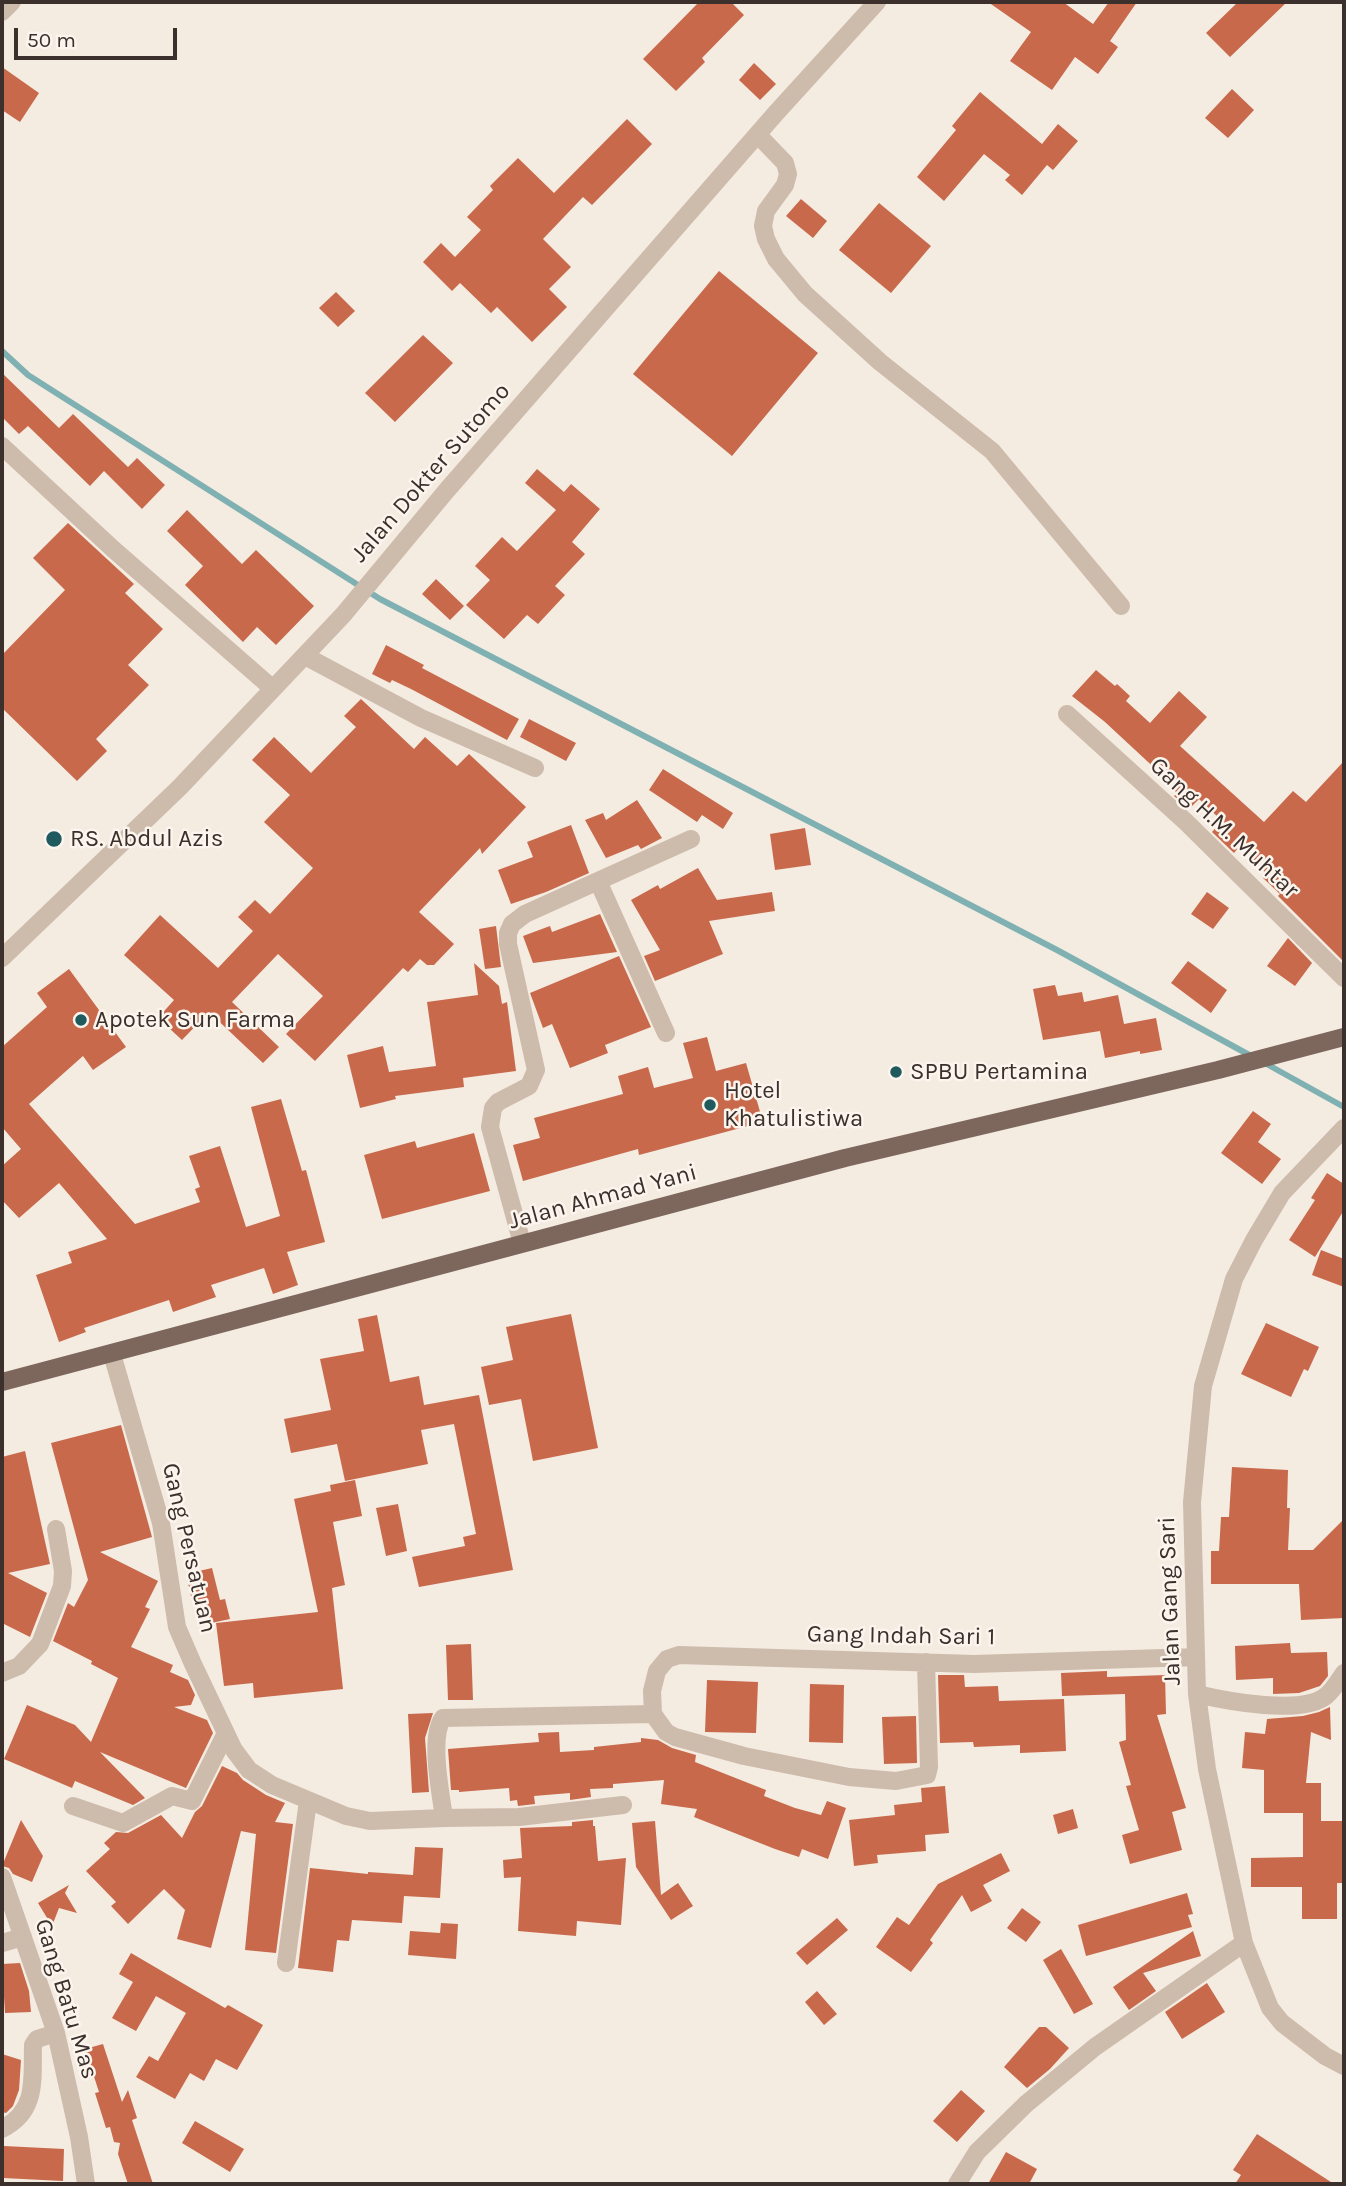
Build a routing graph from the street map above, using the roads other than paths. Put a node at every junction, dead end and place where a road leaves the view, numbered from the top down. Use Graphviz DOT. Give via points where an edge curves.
graph roads {
  1 [pos="12,2"];
  2 [pos="877,2"];
  3 [pos="2,12"];
  4 [pos="758,135"];
  5 [pos="2,446"];
  6 [pos="1121,606"];
  7 [pos="304,656"];
  8 [pos="272,688"];
  9 [pos="1068,714"];
  10 [pos="535,768"];
  11 [pos="691,839"];
  12 [pos="598,881"];
  13 [pos="2,958"];
  14 [pos="1344,978"];
  15 [pos="666,1033"];
  16 [pos="1344,1037"];
  17 [pos="1343,1129"];
  18 [pos="522,1243"];
  19 [pos="112,1354"];
  20 [pos="2,1382"];
  21 [pos="57,1529"];
  22 [pos="1195,1657"];
  23 [pos="926,1662"];
  24 [pos="2,1673"];
  25 [pos="1344,1673"];
  26 [pos="1197,1694"];
  27 [pos="653,1714"];
  28 [pos="226,1734"];
  29 [pos="308,1801"];
  30 [pos="623,1805"];
  31 [pos="73,1806"];
  32 [pos="443,1818"];
  33 [pos="2,1877"];
  34 [pos="23,1937"];
  35 [pos="2,1943"];
  36 [pos="1244,1943"];
  37 [pos="286,1963"];
  38 [pos="56,2033"];
  39 [pos="1344,2066"];
  40 [pos="2,2129"];
  41 [pos="70,2184"];
  42 [pos="86,2184"];
  43 [pos="957,2184"];
  1 -- 3 [label="street"];
  2 -- 4 [label="street, Jalan Dokter Sutomo"];
  4 -- 6 [label="street" via="785,163 788,174 766,211 763,226 776,259 805,294 880,362 992,451"];
  4 -- 7 [label="street, Jalan Dokter Sutomo"];
  5 -- 8 [label="street"];
  7 -- 8 [label="street, Jalan Dokter Sutomo"];
  7 -- 10 [label="street" via="421,718"];
  8 -- 13 [label="street, Jalan Dokter Sutomo" via="180,787"];
  9 -- 14 [label="street, Gang H.M. Muhtar"];
  11 -- 12 [label="street"];
  12 -- 15 [label="street"];
  12 -- 18 [label="street" via="525,914 512,923 508,933 536,1070 529,1086 493,1108 491,1127"];
  16 -- 18 [label="main road, Jalan Ahmad Yani" via="845,1158"];
  17 -- 22 [label="street, Jalan Gang Sari" via="1282,1193 1234,1279 1214,1342 1203,1385 1192,1502"];
  18 -- 19 [label="main road, Jalan Ahmad Yani"];
  19 -- 20 [label="main road, Jalan Ahmad Yani"];
  19 -- 28 [label="street, Gang Persatuan" via="161,1522 177,1627"];
  21 -- 24 [label="street" via="61,1586 40,1644 19,1666"];
  22 -- 23 [label="street, Gang Indah Sari 1"];
  22 -- 26 [label="street, Jalan Gang Sari"];
  23 -- 27 [label="street, Gang Indah Sari 1" via="679,1655 667,1658 657,1671"];
  23 -- 27 [label="street" via="929,1767 927,1775 914,1779 849,1777 694,1744 666,1732"];
  25 -- 26 [label="street" via="1326,1697 1306,1703 1238,1703"];
  26 -- 36 [label="street, Jalan Gang Sari" via="1207,1769"];
  27 -- 32 [label="street" via="443,1718 437,1730"];
  28 -- 29 [label="street, Gang Persatuan" via="249,1770"];
  28 -- 31 [label="street" via="192,1801 172,1796 123,1823"];
  29 -- 32 [label="street, Gang Persatuan" via="370,1821"];
  29 -- 37 [label="street"];
  30 -- 32 [label="street, Gang Persatuan" via="519,1817"];
  33 -- 34 [label="street, Gang Batu Mas"];
  34 -- 35 [label="street"];
  34 -- 38 [label="street, Gang Batu Mas"];
  36 -- 39 [label="street, Jalan Gang Sari" via="1270,2008 1282,2023"];
  36 -- 43 [label="street" via="1094,2047 1026,2104 977,2152"];
  38 -- 40 [label="street" via="33,2045 31,2095 23,2113"];
  38 -- 42 [label="street, Gang Batu Mas"];
  41 -- 42 [label="street"];
}
